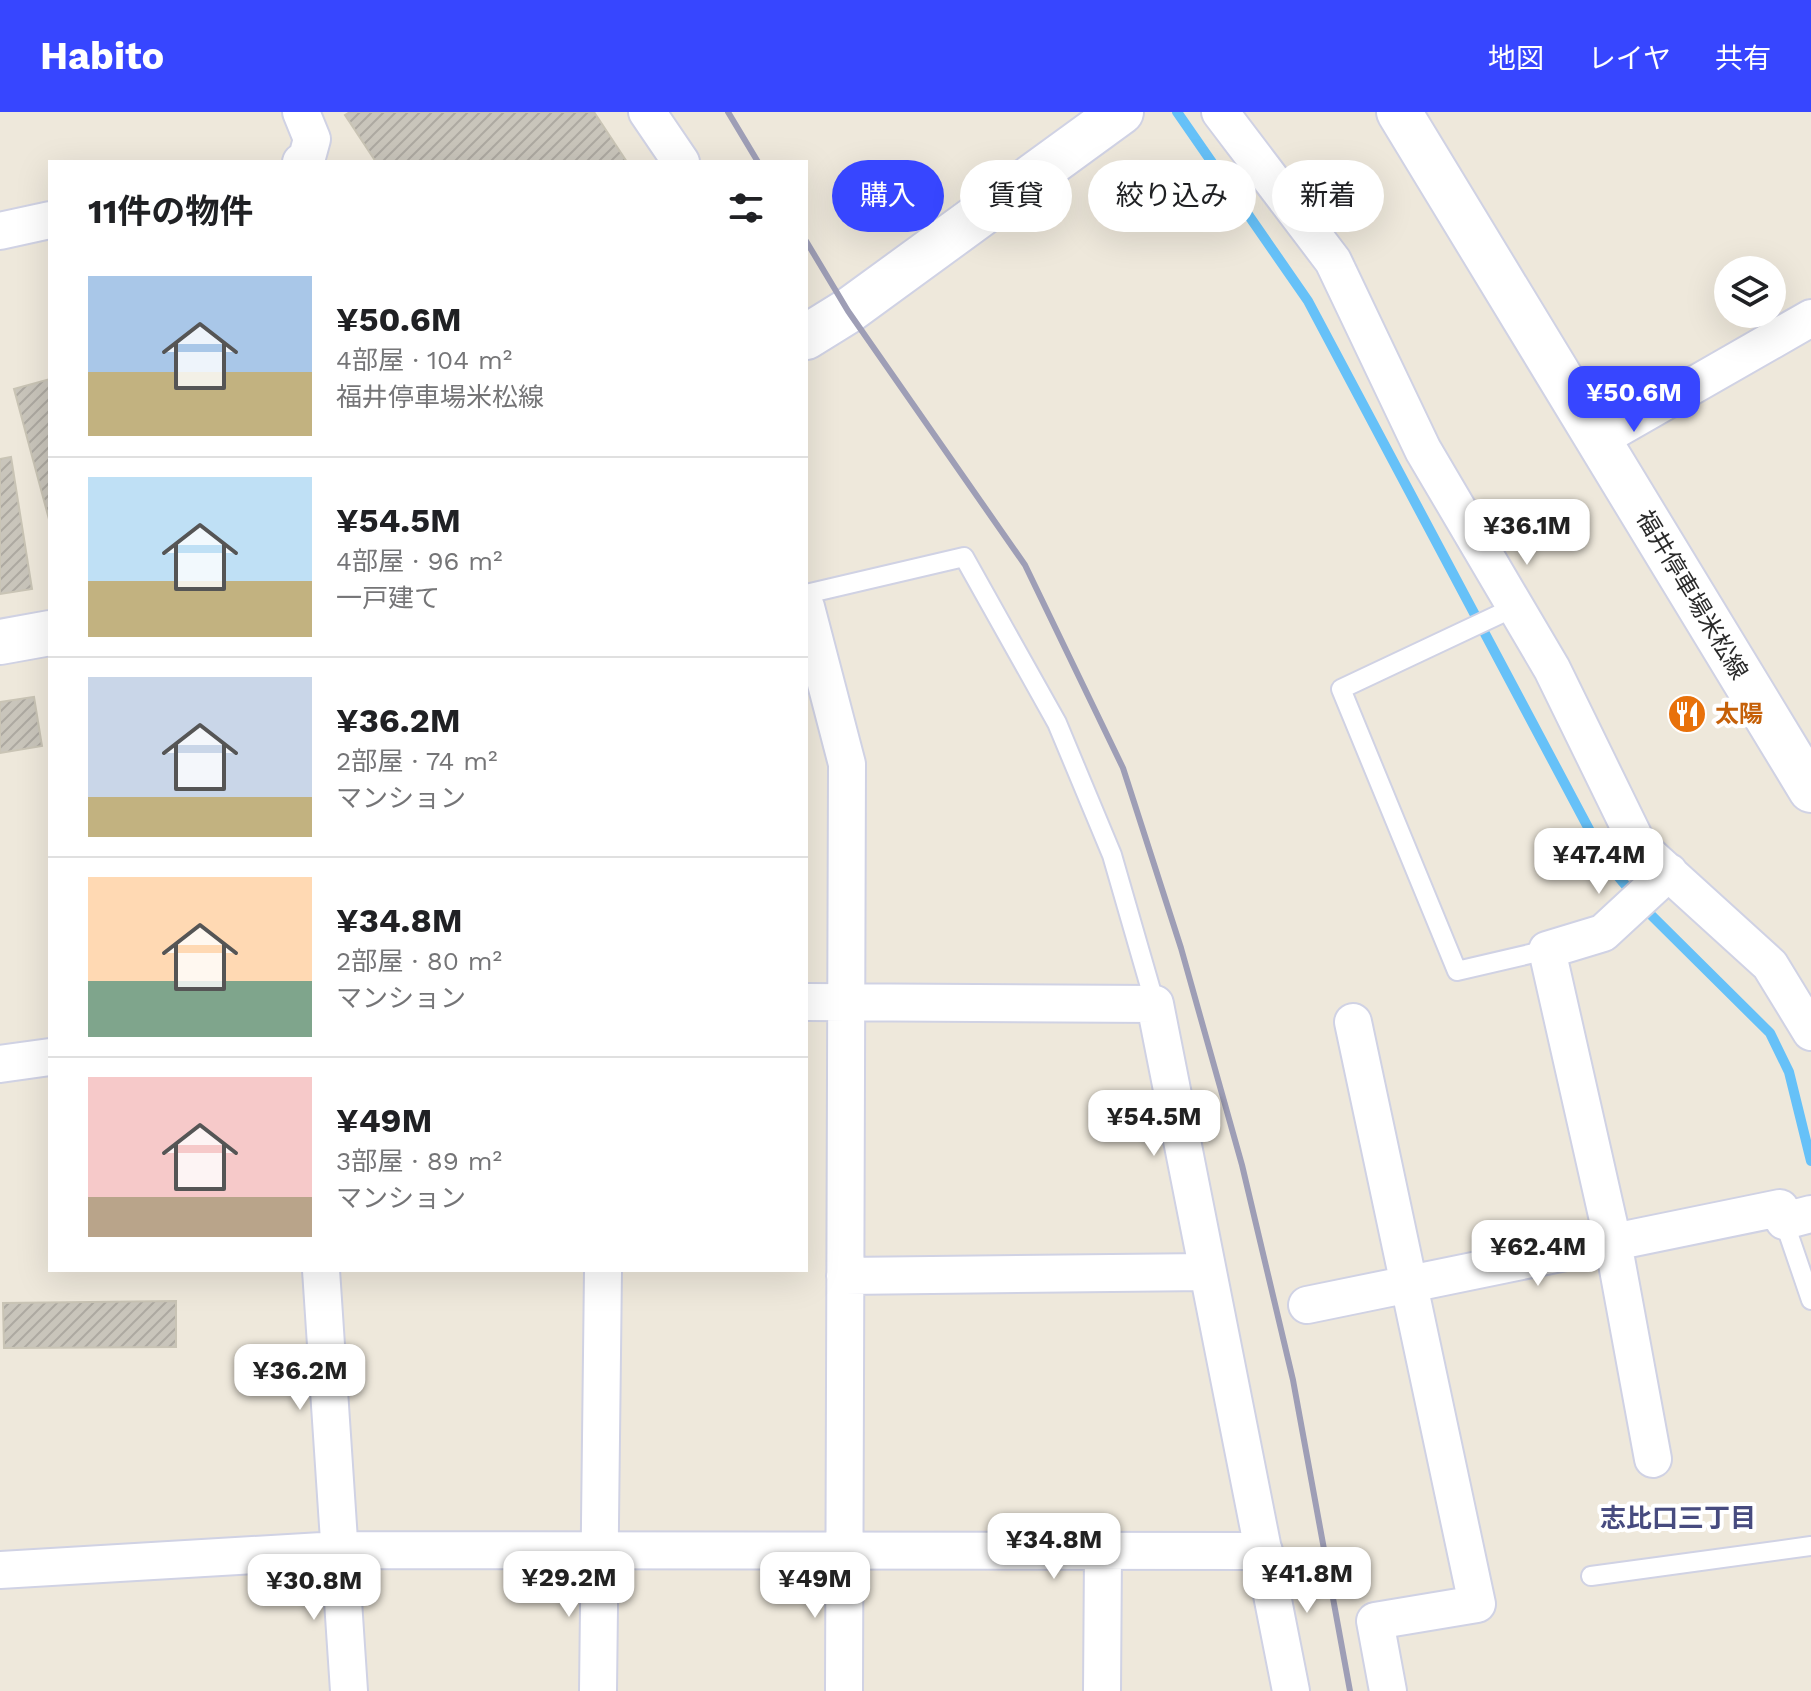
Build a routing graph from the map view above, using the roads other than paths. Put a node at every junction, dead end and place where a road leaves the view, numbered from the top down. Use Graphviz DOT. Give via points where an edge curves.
graph roads {
  1 [pos="301,112"];
  2 [pos="647,112"];
  3 [pos="1121,112"];
  4 [pos="1220,112"];
  5 [pos="1399,112"];
  6 [pos="306,160"];
  7 [pos="680,160"];
  8 [pos="48,220"];
  9 [pos="0,231"];
  10 [pos="1811,318"];
  11 [pos="808,336"];
  12 [pos="1598,440"];
  13 [pos="808,594"];
  14 [pos="1515,607"];
  15 [pos="808,615"];
  16 [pos="48,633"];
  17 [pos="0,642"];
  18 [pos="1811,790"];
  19 [pos="1669,872"];
  20 [pos="1547,950"];
  21 [pos="808,1002"];
  22 [pos="849,1003"];
  23 [pos="1155,1004"];
  24 [pos="1353,1022"];
  25 [pos="1811,1032"];
  26 [pos="48,1057"];
  27 [pos="0,1064"];
  28 [pos="1798,1217"];
  29 [pos="1613,1242"];
  30 [pos="321,1272"];
  31 [pos="603,1272"];
  32 [pos="1207,1272"];
  33 [pos="845,1276"];
  34 [pos="1410,1284"];
  35 [pos="1811,1300"];
  36 [pos="1307,1305"];
  37 [pos="1653,1459"];
  38 [pos="1811,1546"];
  39 [pos="601,1548"];
  40 [pos="845,1549"];
  41 [pos="339,1550"];
  42 [pos="1264,1551"];
  43 [pos="1103,1552"];
  44 [pos="0,1570"];
  45 [pos="1591,1576"];
  46 [pos="349,1691"];
  47 [pos="598,1691"];
  48 [pos="844,1691"];
  49 [pos="1102,1691"];
  50 [pos="1291,1691"];
  51 [pos="1388,1691"];
  1 -- 6 [label="street" via="312,139"];
  2 -- 7 [label="street"];
  3 -- 11 [label="main road"];
  4 -- 14 [label="street" via="1333,261 1423,450"];
  5 -- 12 [label="main road, 福井停車場米松線"];
  8 -- 9 [label="street"];
  10 -- 12 [label="street"];
  12 -- 18 [label="main road, 福井停車場米松線"];
  13 -- 23 [label="lane" via="964,557 1057,723 1112,855"];
  14 -- 19 [label="street" via="1552,669 1638,845"];
  14 -- 20 [label="lane" via="1341,689 1457,971"];
  15 -- 22 [label="street" via="847,764"];
  16 -- 17 [label="main road"];
  19 -- 20 [label="street" via="1603,933"];
  19 -- 25 [label="street" via="1770,965"];
  20 -- 29 [label="street"];
  21 -- 22 [label="street"];
  22 -- 23 [label="street"];
  22 -- 33 [label="street"];
  23 -- 32 [label="street"];
  24 -- 34 [label="street"];
  26 -- 27 [label="street"];
  28 -- 29 [label="street" via="1780,1208"];
  28 -- 35 [label="lane"];
  29 -- 34 [label="street"];
  29 -- 37 [label="street"];
  30 -- 41 [label="street"];
  31 -- 39 [label="street"];
  32 -- 33 [label="street"];
  32 -- 42 [label="street"];
  33 -- 40 [label="street"];
  34 -- 36 [label="street"];
  34 -- 51 [label="street" via="1477,1604 1375,1621"];
  38 -- 45 [label="lane"];
  39 -- 40 [label="street"];
  39 -- 41 [label="street"];
  39 -- 47 [label="street"];
  40 -- 43 [label="street"];
  40 -- 48 [label="street"];
  41 -- 44 [label="street"];
  41 -- 46 [label="street"];
  42 -- 43 [label="street"];
  42 -- 50 [label="street"];
  43 -- 49 [label="street"];
}
